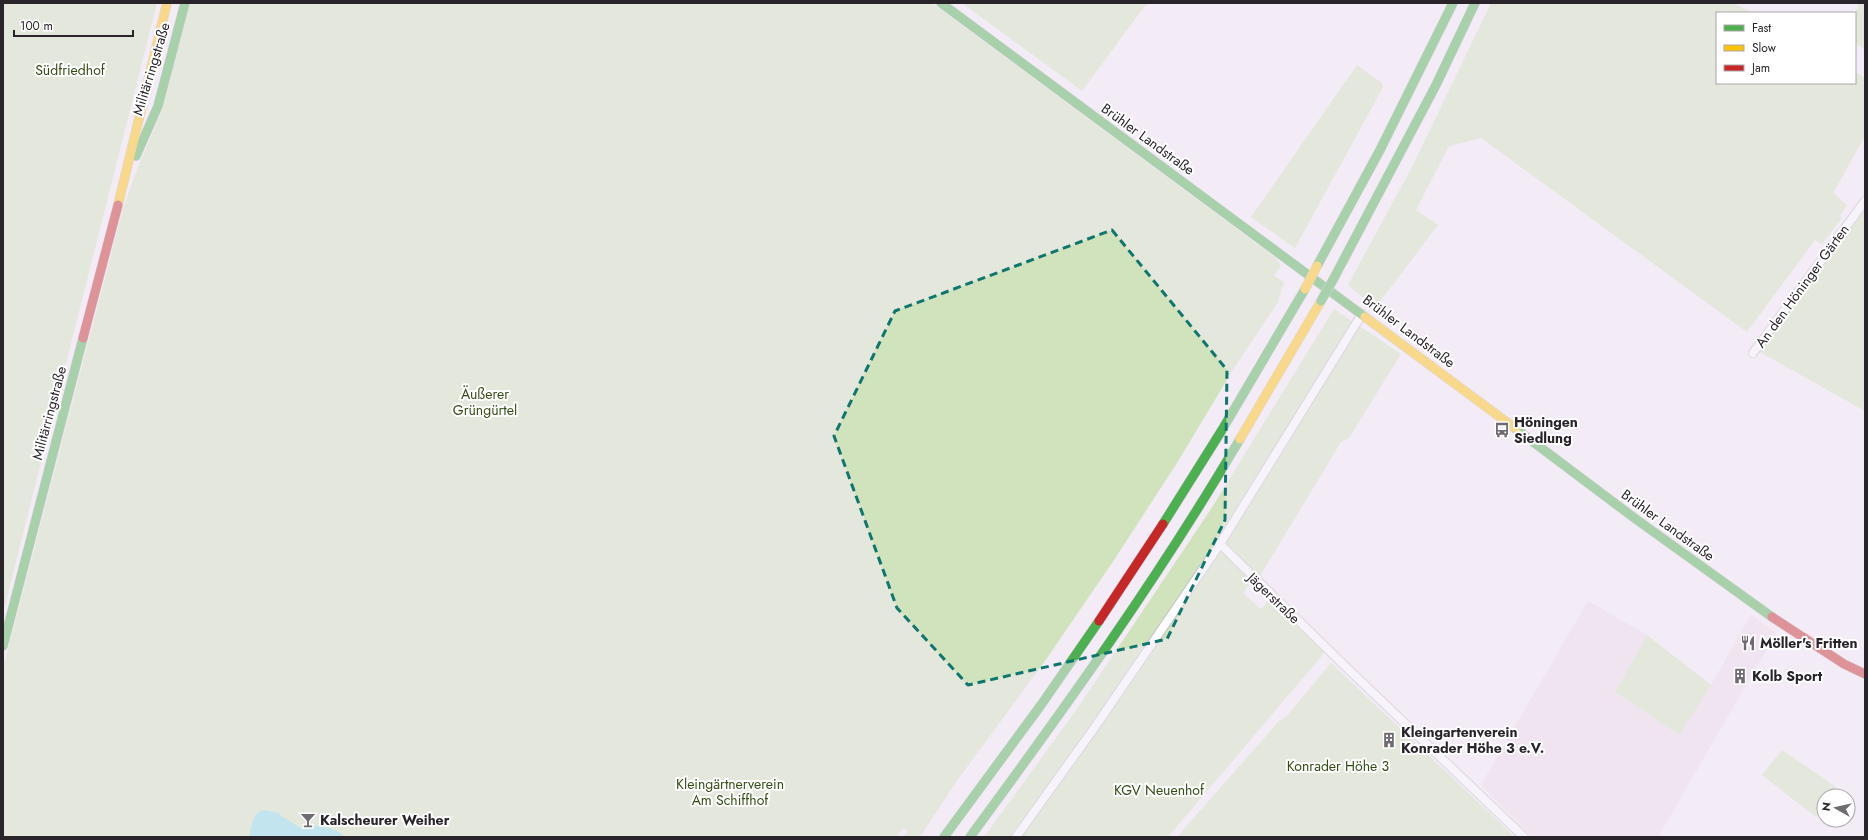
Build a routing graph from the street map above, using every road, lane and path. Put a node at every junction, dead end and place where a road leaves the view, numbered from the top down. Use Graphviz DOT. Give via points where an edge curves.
graph roads {
  1 [pos="167,3"];
  2 [pos="185,3"];
  3 [pos="941,3"];
  4 [pos="1453,3"];
  5 [pos="1475,3"];
  6 [pos="122,186"];
  7 [pos="1865,201"];
  8 [pos="1362,314"];
  9 [pos="1753,353"];
  10 [pos="1220,544"];
  11 [pos="3,646"];
  12 [pos="1865,674"];
  13 [pos="944,837"];
  14 [pos="970,837"];
  15 [pos="1016,837"];
  16 [pos="1524,837"];
  1 -- 6 [label="main road, Militärringstraße"];
  2 -- 6 [label="main road, Militärringstraße" via="158,106"];
  3 -- 8 [label="main road, Brühler Landstraße"];
  4 -- 13 [label="main road, bridge" via="1380,150 1305,289 1237,406 1142,557 1040,707"];
  5 -- 14 [label="main road, bridge" via="1436,85 1334,278 1199,509 1068,704"];
  6 -- 11 [label="main road, Militärringstraße"];
  7 -- 9 [label="street, An den Höninger Gärten"];
  8 -- 10 [label="street"];
  8 -- 12 [label="main road, Brühler Landstraße" via="1633,518 1787,628 1844,664"];
  10 -- 15 [label="street"];
  10 -- 16 [label="street, Jägerstraße"];
}
